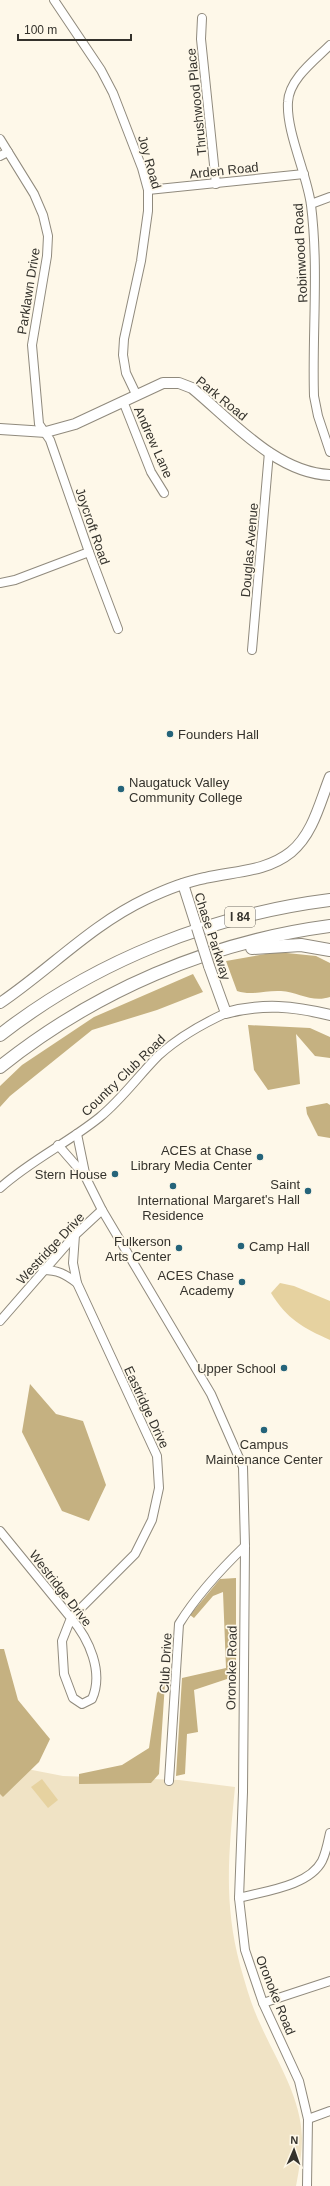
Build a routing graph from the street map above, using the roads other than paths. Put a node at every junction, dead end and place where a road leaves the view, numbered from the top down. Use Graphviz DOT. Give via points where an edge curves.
graph roads {
  1 [pos="54,0"];
  2 [pos="202,18"];
  3 [pos="330,45"];
  4 [pos="0,139"];
  5 [pos="4,154"];
  6 [pos="304,174"];
  7 [pos="216,184"];
  8 [pos="148,190"];
  9 [pos="330,197"];
  10 [pos="311,204"];
  11 [pos="136,394"];
  12 [pos="123,401"];
  13 [pos="0,429"];
  14 [pos="46,432"];
  15 [pos="269,452"];
  16 [pos="330,452"];
  17 [pos="330,475"];
  18 [pos="164,493"];
  19 [pos="89,552"];
  20 [pos="0,583"];
  21 [pos="118,629"];
  22 [pos="252,650"];
  23 [pos="330,777"];
  24 [pos="183,884"];
  25 [pos="330,900"];
  26 [pos="330,926"];
  27 [pos="330,950"];
  28 [pos="162,971"];
  29 [pos="0,1003"];
  30 [pos="226,1013"];
  31 [pos="330,1015"];
  32 [pos="0,1035"];
  33 [pos="0,1067"];
  34 [pos="76,1134"];
  35 [pos="58,1145"];
  36 [pos="86,1178"];
  37 [pos="0,1188"];
  38 [pos="102,1210"];
  39 [pos="75,1235"];
  40 [pos="44,1270"];
  41 [pos="77,1283"];
  42 [pos="0,1321"];
  43 [pos="0,1531"];
  44 [pos="245,1546"];
  45 [pos="71,1618"];
  46 [pos="95,1665"];
  47 [pos="169,1781"];
  48 [pos="330,1834"];
  49 [pos="239,1898"];
  50 [pos="330,1981"];
  51 [pos="263,2003"];
  52 [pos="330,2112"];
  53 [pos="308,2119"];
  54 [pos="307,2186"];
  1 -- 8 [label="street, Joy Road" via="101,70 113,93 135,148"];
  2 -- 7 [label="street, Thrushwood Place" via="201,39"];
  3 -- 6 [label="street, Robinwood Road" via="301,74 290,90 289,120"];
  4 -- 5 [label="street, Parklawn Drive"];
  5 -- 14 [label="street, Parklawn Drive" via="34,194 48,236 48,256 32,345 39,424"];
  6 -- 7 [label="street, Arden Road"];
  6 -- 10 [label="street, Robinwood Road"];
  7 -- 8 [label="street, Arden Road"];
  8 -- 11 [label="street, Joy Road" via="142,254 123,355 126,373"];
  9 -- 10 [label="street"];
  10 -- 16 [label="street, Robinwood Road" via="315,249 314,396"];
  11 -- 12 [label="main road, Park Road"];
  11 -- 15 [label="main road, Park Road" via="164,383 175,382 187,386"];
  12 -- 14 [label="main road, Park Road" via="75,424"];
  12 -- 18 [label="street, Andrew Lane" via="151,472"];
  13 -- 14 [label="main road, Park Road"];
  14 -- 19 [label="street, Joycroft Road"];
  15 -- 17 [label="main road, Park Road" via="297,469"];
  15 -- 22 [label="street, Douglas Avenue"];
  19 -- 20 [label="street" via="15,580"];
  19 -- 21 [label="street, Joycroft Road"];
  23 -- 24 [label="main road" via="308,831 290,853 256,869"];
  24 -- 29 [label="main road, Chase Parkway" via="143,900 111,919"];
  24 -- 30 [label="main road, Chase Parkway, bridge"];
  25 -- 32 [label="highway, I 84" via="236,918 154,946 73,986"];
  26 -- 28 [label="highway, I 84" via="241,944"];
  27 -- 28 [label="highway" via="301,945 258,947"];
  28 -- 33 [label="highway, I 84" via="86,1008"];
  30 -- 31 [label="main road" via="253,1007 284,1006"];
  30 -- 34 [label="street, Country Club Road" via="175,1042 110,1108"];
  34 -- 35 [label="street, Country Club Road"];
  34 -- 36 [label="street, Oronoke Road"];
  35 -- 36 [label="street, Oronoke Road"];
  35 -- 37 [label="street, Country Club Road"];
  36 -- 38 [label="street, Oronoke Road"];
  38 -- 39 [label="street, Westridge Drive"];
  38 -- 44 [label="street, Oronoke Road" via="211,1394 243,1467"];
  39 -- 40 [label="street, Westridge Drive"];
  39 -- 41 [label="street, Eastridge Drive" via="73,1263"];
  40 -- 41 [label="street" via="64,1273"];
  40 -- 42 [label="street, Westridge Drive"];
  41 -- 45 [label="street, Eastridge Drive" via="157,1456 159,1488 152,1520 134,1554"];
  43 -- 45 [label="street, Westridge Drive"];
  44 -- 47 [label="street, Club Drive" via="216,1574 179,1624"];
  44 -- 49 [label="street, Oronoke Road"];
  45 -- 46 [label="street, Westridge Drive" via="82,1632"];
  45 -- 46 [label="street, Eastridge Drive" via="62,1642 64,1674 73,1698 82,1704 92,1699 97,1688"];
  48 -- 49 [label="street" via="323,1860 304,1880"];
  49 -- 51 [label="street, Oronoke Road" via="245,1950"];
  50 -- 51 [label="street"];
  51 -- 53 [label="street, Oronoke Road" via="299,2081"];
  52 -- 53 [label="street"];
  53 -- 54 [label="street, Oronoke Road"];
}
